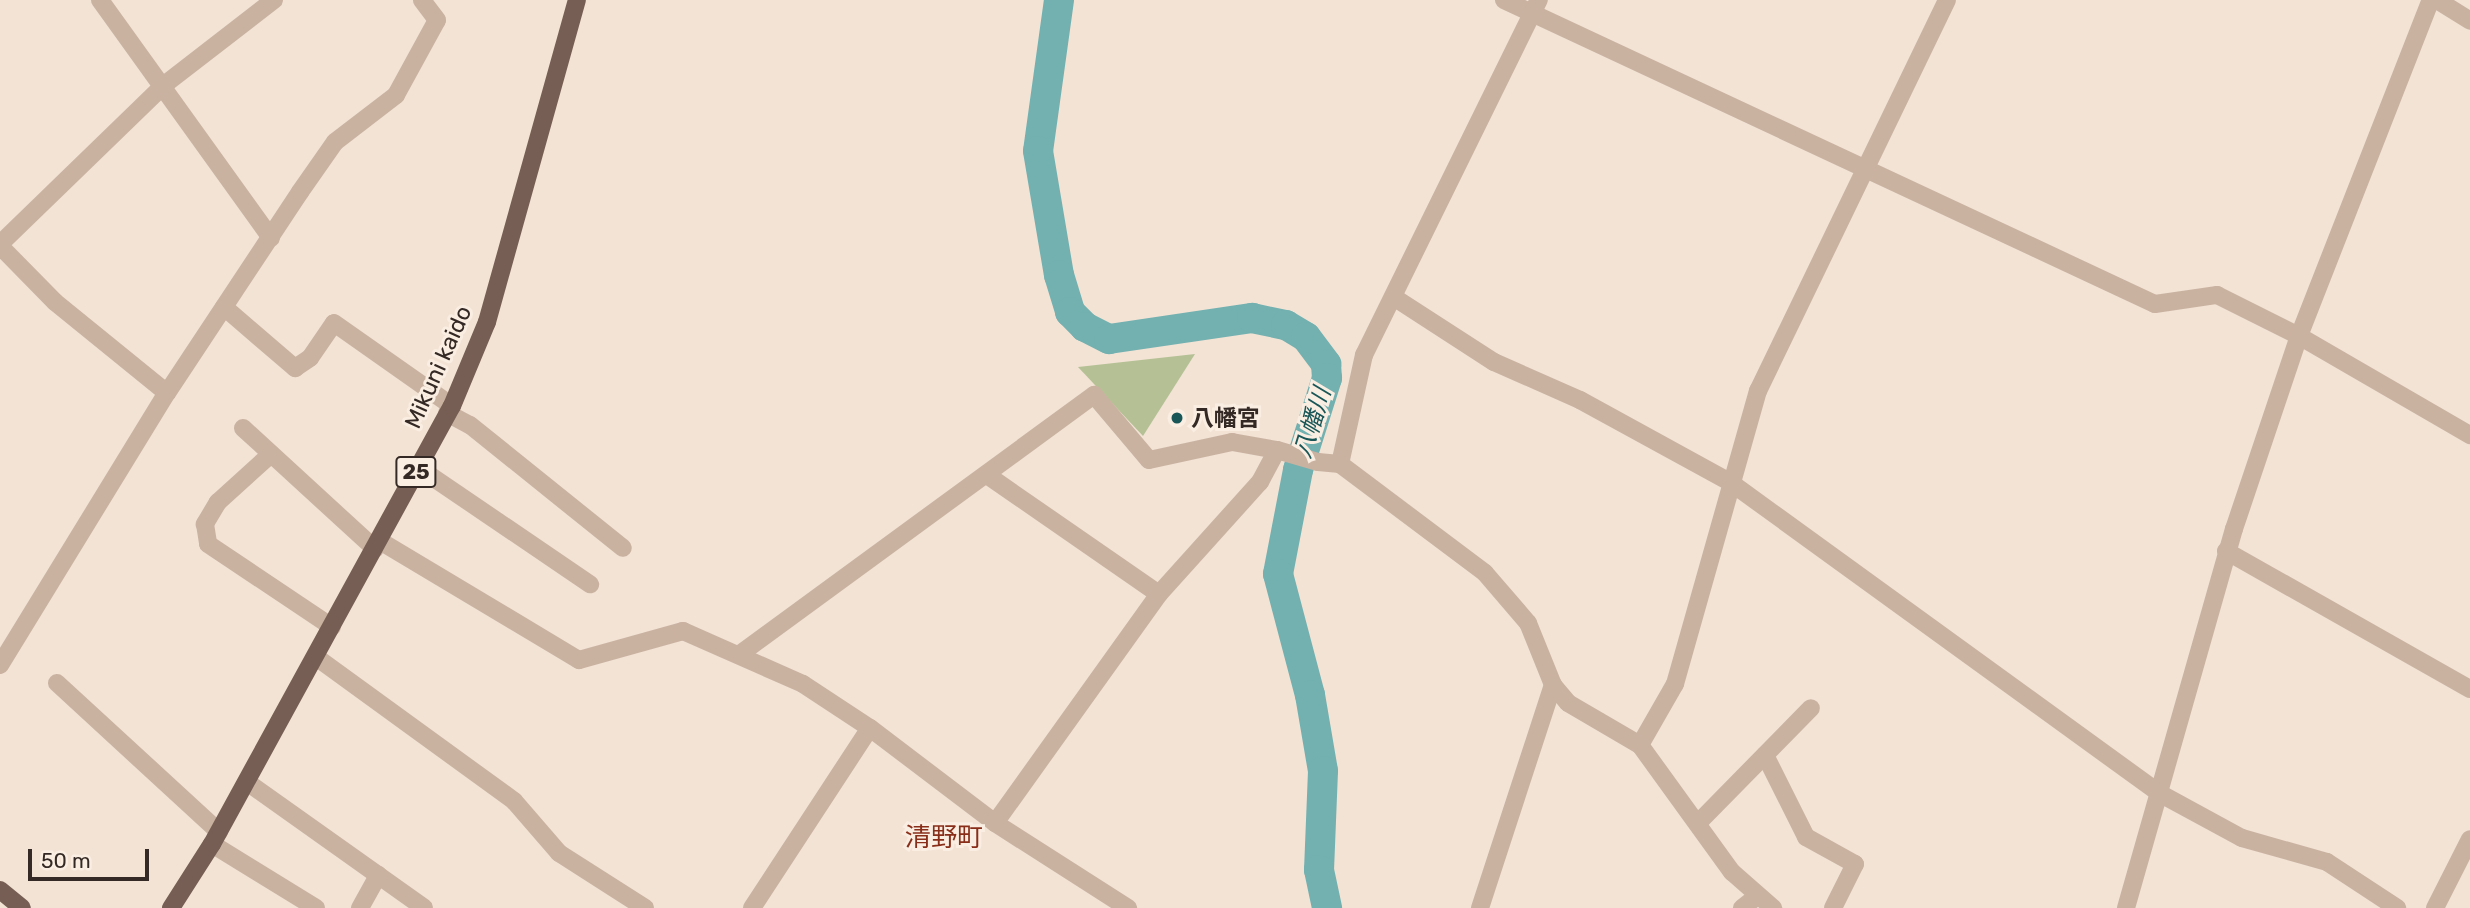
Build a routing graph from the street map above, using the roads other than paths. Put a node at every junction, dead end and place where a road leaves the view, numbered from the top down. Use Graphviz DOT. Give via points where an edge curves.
graph roads {
  1 [pos="100,0"];
  2 [pos="275,0"];
  3 [pos="422,0"];
  4 [pos="577,0"];
  5 [pos="1504,0"];
  6 [pos="1947,0"];
  7 [pos="2431,0"];
  8 [pos="2437,0"];
  9 [pos="1536,7"];
  10 [pos="2470,21"];
  11 [pos="164,85"];
  12 [pos="1867,168"];
  13 [pos="271,238"];
  14 [pos="0,245"];
  15 [pos="1395,298"];
  16 [pos="224,307"];
  17 [pos="2299,336"];
  18 [pos="167,393"];
  19 [pos="450,410"];
  20 [pos="243,428"];
  21 [pos="2470,435"];
  22 [pos="1284,451"];
  23 [pos="271,454"];
  24 [pos="1340,464"];
  25 [pos="419,467"];
  26 [pos="987,475"];
  27 [pos="1730,482"];
  28 [pos="378,545"];
  29 [pos="623,548"];
  30 [pos="2226,551"];
  31 [pos="590,584"];
  32 [pos="1159,594"];
  33 [pos="332,627"];
  34 [pos="740,654"];
  35 [pos="316,657"];
  36 [pos="0,666"];
  37 [pos="57,683"];
  38 [pos="1553,685"];
  39 [pos="2470,690"];
  40 [pos="1811,708"];
  41 [pos="870,728"];
  42 [pos="1640,745"];
  43 [pos="1765,755"];
  44 [pos="247,782"];
  45 [pos="2160,793"];
  46 [pos="1698,823"];
  47 [pos="995,824"];
  48 [pos="216,838"];
  49 [pos="2470,839"];
  50 [pos="378,875"];
  51 [pos="0,890"];
  52 [pos="1749,902"];
  53 [pos="22,908"];
  54 [pos="171,908"];
  55 [pos="316,908"];
  56 [pos="359,908"];
  57 [pos="424,908"];
  58 [pos="645,908"];
  59 [pos="752,908"];
  60 [pos="1128,908"];
  61 [pos="1480,908"];
  62 [pos="1773,908"];
  63 [pos="1833,908"];
  64 [pos="2126,908"];
  65 [pos="2397,908"];
  66 [pos="2435,908"];
  1 -- 11 [label="street"];
  2 -- 11 [label="street"];
  3 -- 13 [label="street" via="437,20 396,95 335,142"];
  4 -- 19 [label="main road, Mikuni kaido / 25" via="487,322"];
  5 -- 9 [label="street"];
  6 -- 12 [label="street"];
  7 -- 17 [label="street"];
  8 -- 10 [label="street"];
  9 -- 12 [label="street"];
  9 -- 15 [label="street"];
  11 -- 13 [label="street"];
  11 -- 14 [label="street"];
  12 -- 17 [label="street" via="2155,304 2217,295"];
  12 -- 27 [label="street" via="1758,391"];
  13 -- 16 [label="street"];
  14 -- 18 [label="street" via="55,302"];
  15 -- 24 [label="street" via="1364,355"];
  15 -- 27 [label="street" via="1494,362 1580,400"];
  16 -- 18 [label="street"];
  16 -- 19 [label="street" via="295,368 310,358 334,323"];
  17 -- 21 [label="street"];
  17 -- 30 [label="street"];
  18 -- 36 [label="street"];
  19 -- 25 [label="main road, Mikuni kaido / 25"];
  19 -- 29 [label="street"];
  20 -- 23 [label="street"];
  22 -- 24 [label="street"];
  22 -- 26 [label="street" via="1233,442 1149,460 1094,395"];
  22 -- 32 [label="street"];
  23 -- 28 [label="street"];
  23 -- 33 [label="street" via="218,502 205,524 208,544"];
  24 -- 38 [label="street" via="1485,573 1528,623"];
  25 -- 28 [label="main road, Mikuni kaido / 25"];
  25 -- 31 [label="street"];
  26 -- 32 [label="street"];
  26 -- 34 [label="street"];
  27 -- 42 [label="street" via="1675,684"];
  27 -- 45 [label="street"];
  28 -- 33 [label="main road, Mikuni kaido / 25"];
  28 -- 34 [label="street" via="579,660 683,631"];
  30 -- 39 [label="street"];
  30 -- 45 [label="street"];
  32 -- 47 [label="street"];
  33 -- 35 [label="main road, Mikuni kaido / 25"];
  34 -- 41 [label="street" via="803,684"];
  35 -- 44 [label="main road, Mikuni kaido / 25"];
  35 -- 58 [label="street" via="514,801 559,853"];
  37 -- 48 [label="street"];
  38 -- 42 [label="street" via="1568,703"];
  38 -- 61 [label="street"];
  40 -- 43 [label="street"];
  41 -- 47 [label="street"];
  41 -- 59 [label="street"];
  42 -- 46 [label="street"];
  43 -- 46 [label="street"];
  43 -- 63 [label="street" via="1806,837 1855,864"];
  44 -- 48 [label="main road, Mikuni kaido / 25"];
  44 -- 50 [label="street"];
  45 -- 64 [label="street"];
  45 -- 65 [label="street" via="2242,838 2328,862"];
  46 -- 52 [label="street"];
  47 -- 60 [label="street"];
  48 -- 54 [label="main road, Mikuni kaido / 25"];
  48 -- 55 [label="street"];
  49 -- 66 [label="street"];
  50 -- 56 [label="street"];
  50 -- 57 [label="street"];
  51 -- 53 [label="main road"];
  52 -- 62 [label="street"];
}
